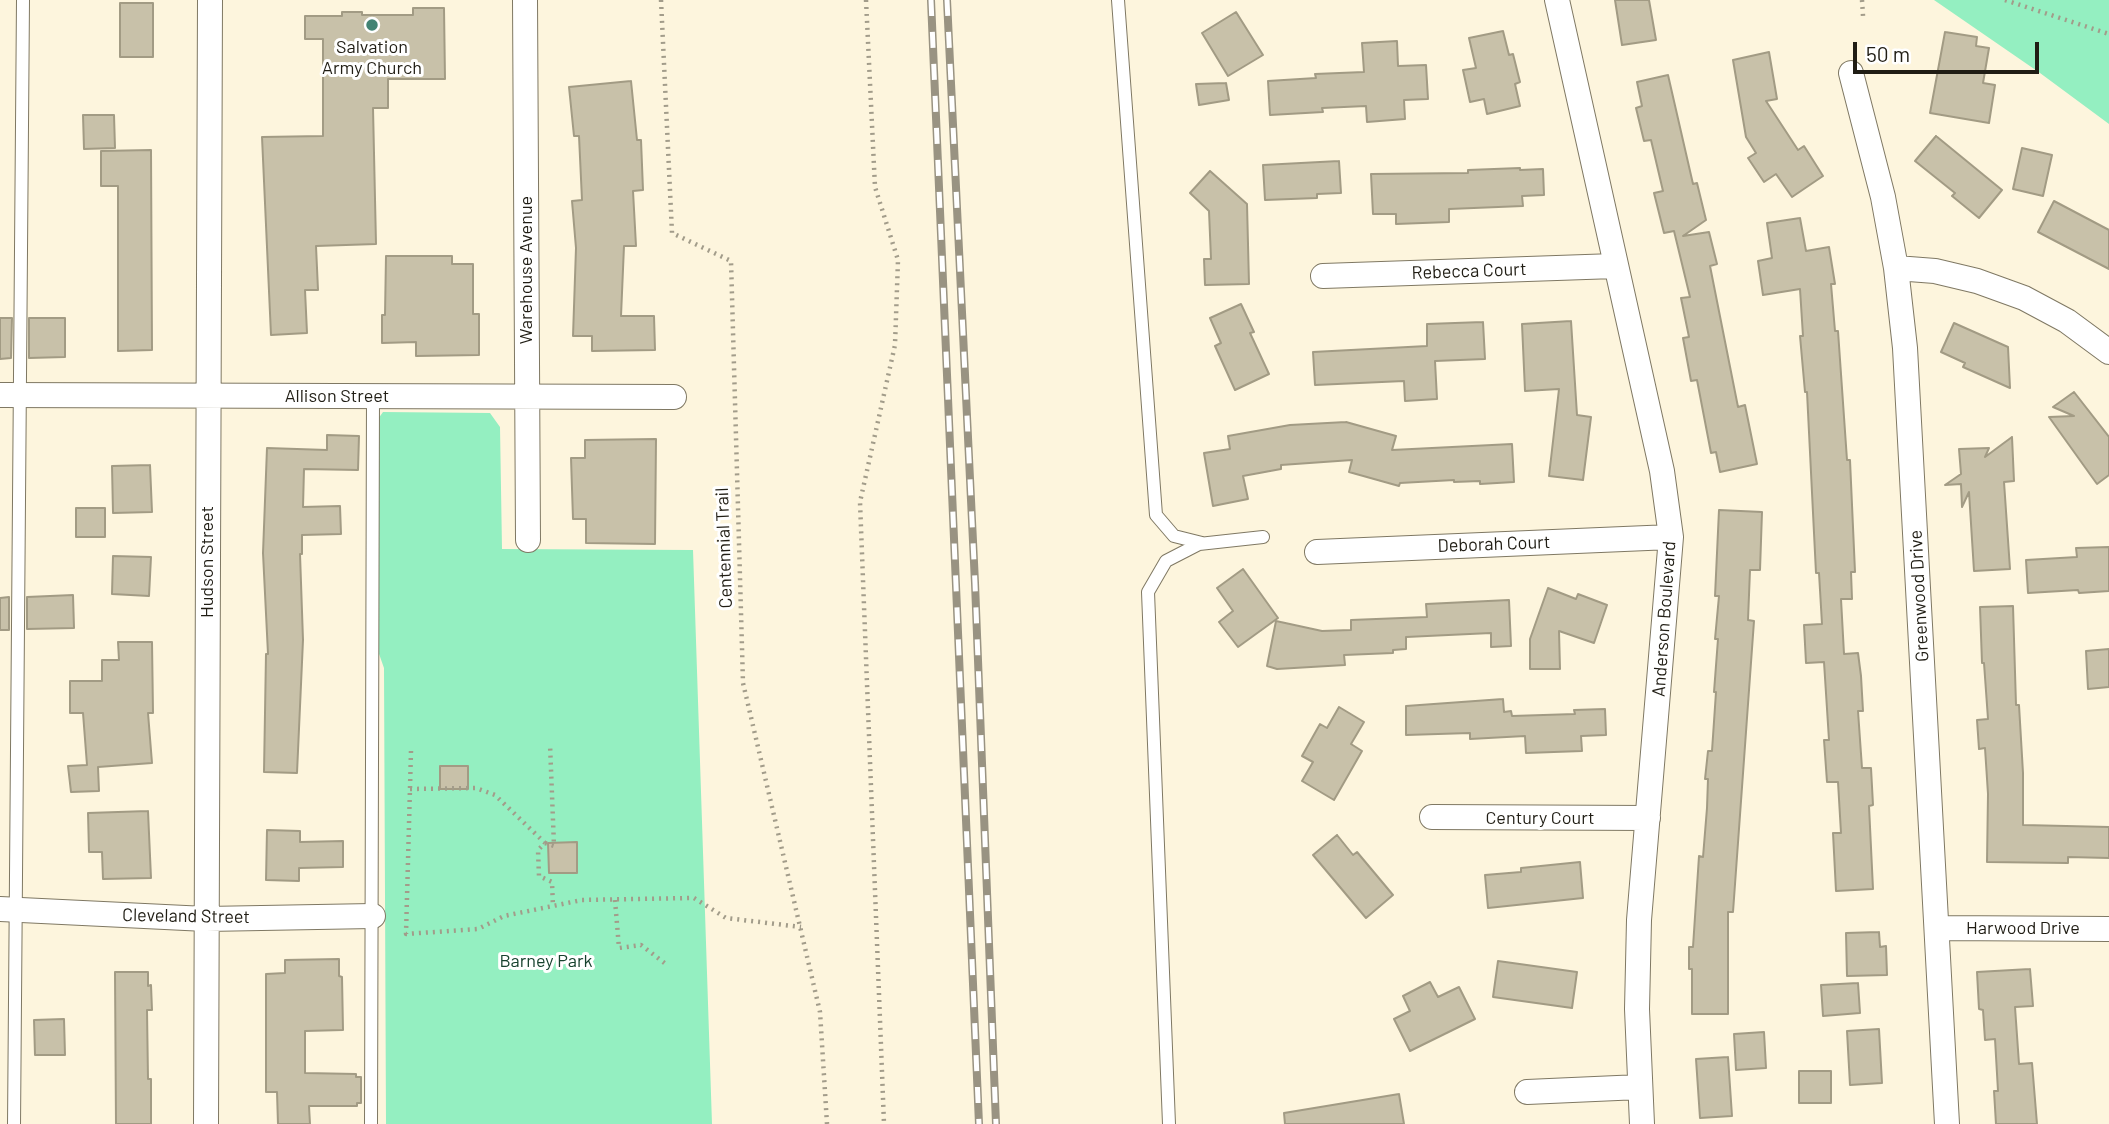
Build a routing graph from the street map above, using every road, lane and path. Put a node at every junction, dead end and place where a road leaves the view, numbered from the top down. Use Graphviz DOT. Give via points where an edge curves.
graph roads {
  1 [pos="23,0"];
  2 [pos="210,0"];
  3 [pos="525,0"];
  4 [pos="661,0"];
  5 [pos="866,0"];
  6 [pos="1118,0"];
  7 [pos="1557,0"];
  8 [pos="1862,0"];
  9 [pos="2004,0"];
  10 [pos="1863,16"];
  11 [pos="2109,34"];
  12 [pos="1851,73"];
  13 [pos="1615,266"];
  14 [pos="1896,268"];
  15 [pos="1323,276"];
  16 [pos="2109,352"];
  17 [pos="10,395"];
  18 [pos="208,396"];
  19 [pos="373,396"];
  20 [pos="527,397"];
  21 [pos="674,397"];
  22 [pos="1263,537"];
  23 [pos="1671,537"];
  24 [pos="528,540"];
  25 [pos="1203,544"];
  26 [pos="1317,552"];
  27 [pos="550,744"];
  28 [pos="411,751"];
  29 [pos="410,789"];
  30 [pos="1432,817"];
  31 [pos="1648,818"];
  32 [pos="545,843"];
  33 [pos="615,900"];
  34 [pos="553,907"];
  35 [pos="8,910"];
  36 [pos="373,916"];
  37 [pos="206,919"];
  38 [pos="801,927"];
  39 [pos="1938,928"];
  40 [pos="2109,929"];
  41 [pos="667,965"];
  42 [pos="1640,1087"];
  43 [pos="1527,1092"];
  44 [pos="15,1124"];
  45 [pos="206,1124"];
  46 [pos="371,1124"];
  47 [pos="827,1124"];
  48 [pos="884,1124"];
  49 [pos="1169,1124"];
  50 [pos="1642,1124"];
  51 [pos="1947,1124"];
  1 -- 17 [label="lane"];
  2 -- 18 [label="street, Hudson Street"];
  3 -- 20 [label="street, Warehouse Avenue"];
  4 -- 38 [label="path, Centennial Trail" via="672,233 731,261 743,682"];
  5 -- 48 [label="path" via="874,187 898,260 895,345 860,502"];
  6 -- 25 [label="lane" via="1156,515 1174,536"];
  7 -- 13 [label="street, Anderson Boulevard"];
  8 -- 10 [label="path"];
  9 -- 11 [label="path"];
  12 -- 14 [label="street, Greenwood Drive"];
  13 -- 15 [label="street, Rebecca Court"];
  13 -- 23 [label="street, Anderson Boulevard" via="1662,471"];
  14 -- 16 [label="street" via="1935,271 2024,298 2067,321"];
  14 -- 39 [label="street, Greenwood Drive" via="1906,362"];
  17 -- 18 [label="street, Allison Street"];
  17 -- 35 [label="lane"];
  18 -- 19 [label="street, Allison Street"];
  18 -- 37 [label="street, Hudson Street"];
  19 -- 20 [label="street, Allison Street"];
  19 -- 36 [label="lane"];
  20 -- 21 [label="street, Allison Street"];
  20 -- 24 [label="street, Warehouse Avenue"];
  22 -- 25 [label="lane"];
  23 -- 26 [label="street, Deborah Court"];
  23 -- 31 [label="street, Anderson Boulevard"];
  25 -- 49 [label="lane" via="1166,561 1148,592"];
  27 -- 32 [label="path" via="554,845"];
  28 -- 29 [label="path"];
  29 -- 32 [label="path" via="476,788 495,795"];
  29 -- 34 [label="path" via="406,934 478,929 504,916"];
  30 -- 31 [label="street, Century Court"];
  31 -- 42 [label="street, Anderson Boulevard" via="1639,920"];
  32 -- 34 [label="path" via="538,850 538,876 552,882"];
  33 -- 34 [label="path" via="582,900"];
  33 -- 38 [label="path" via="694,898 726,919"];
  33 -- 41 [label="path" via="619,948 641,945"];
  35 -- 37 [label="street, Cleveland Street"];
  35 -- 44 [label="lane"];
  36 -- 37 [label="street, Cleveland Street"];
  36 -- 46 [label="lane"];
  37 -- 45 [label="street, Hudson Street"];
  38 -- 47 [label="path, Centennial Trail" via="820,1012"];
  39 -- 40 [label="street, Harwood Drive"];
  39 -- 51 [label="street, Greenwood Drive"];
  42 -- 43 [label="street"];
  42 -- 50 [label="street, Anderson Boulevard"];
}
